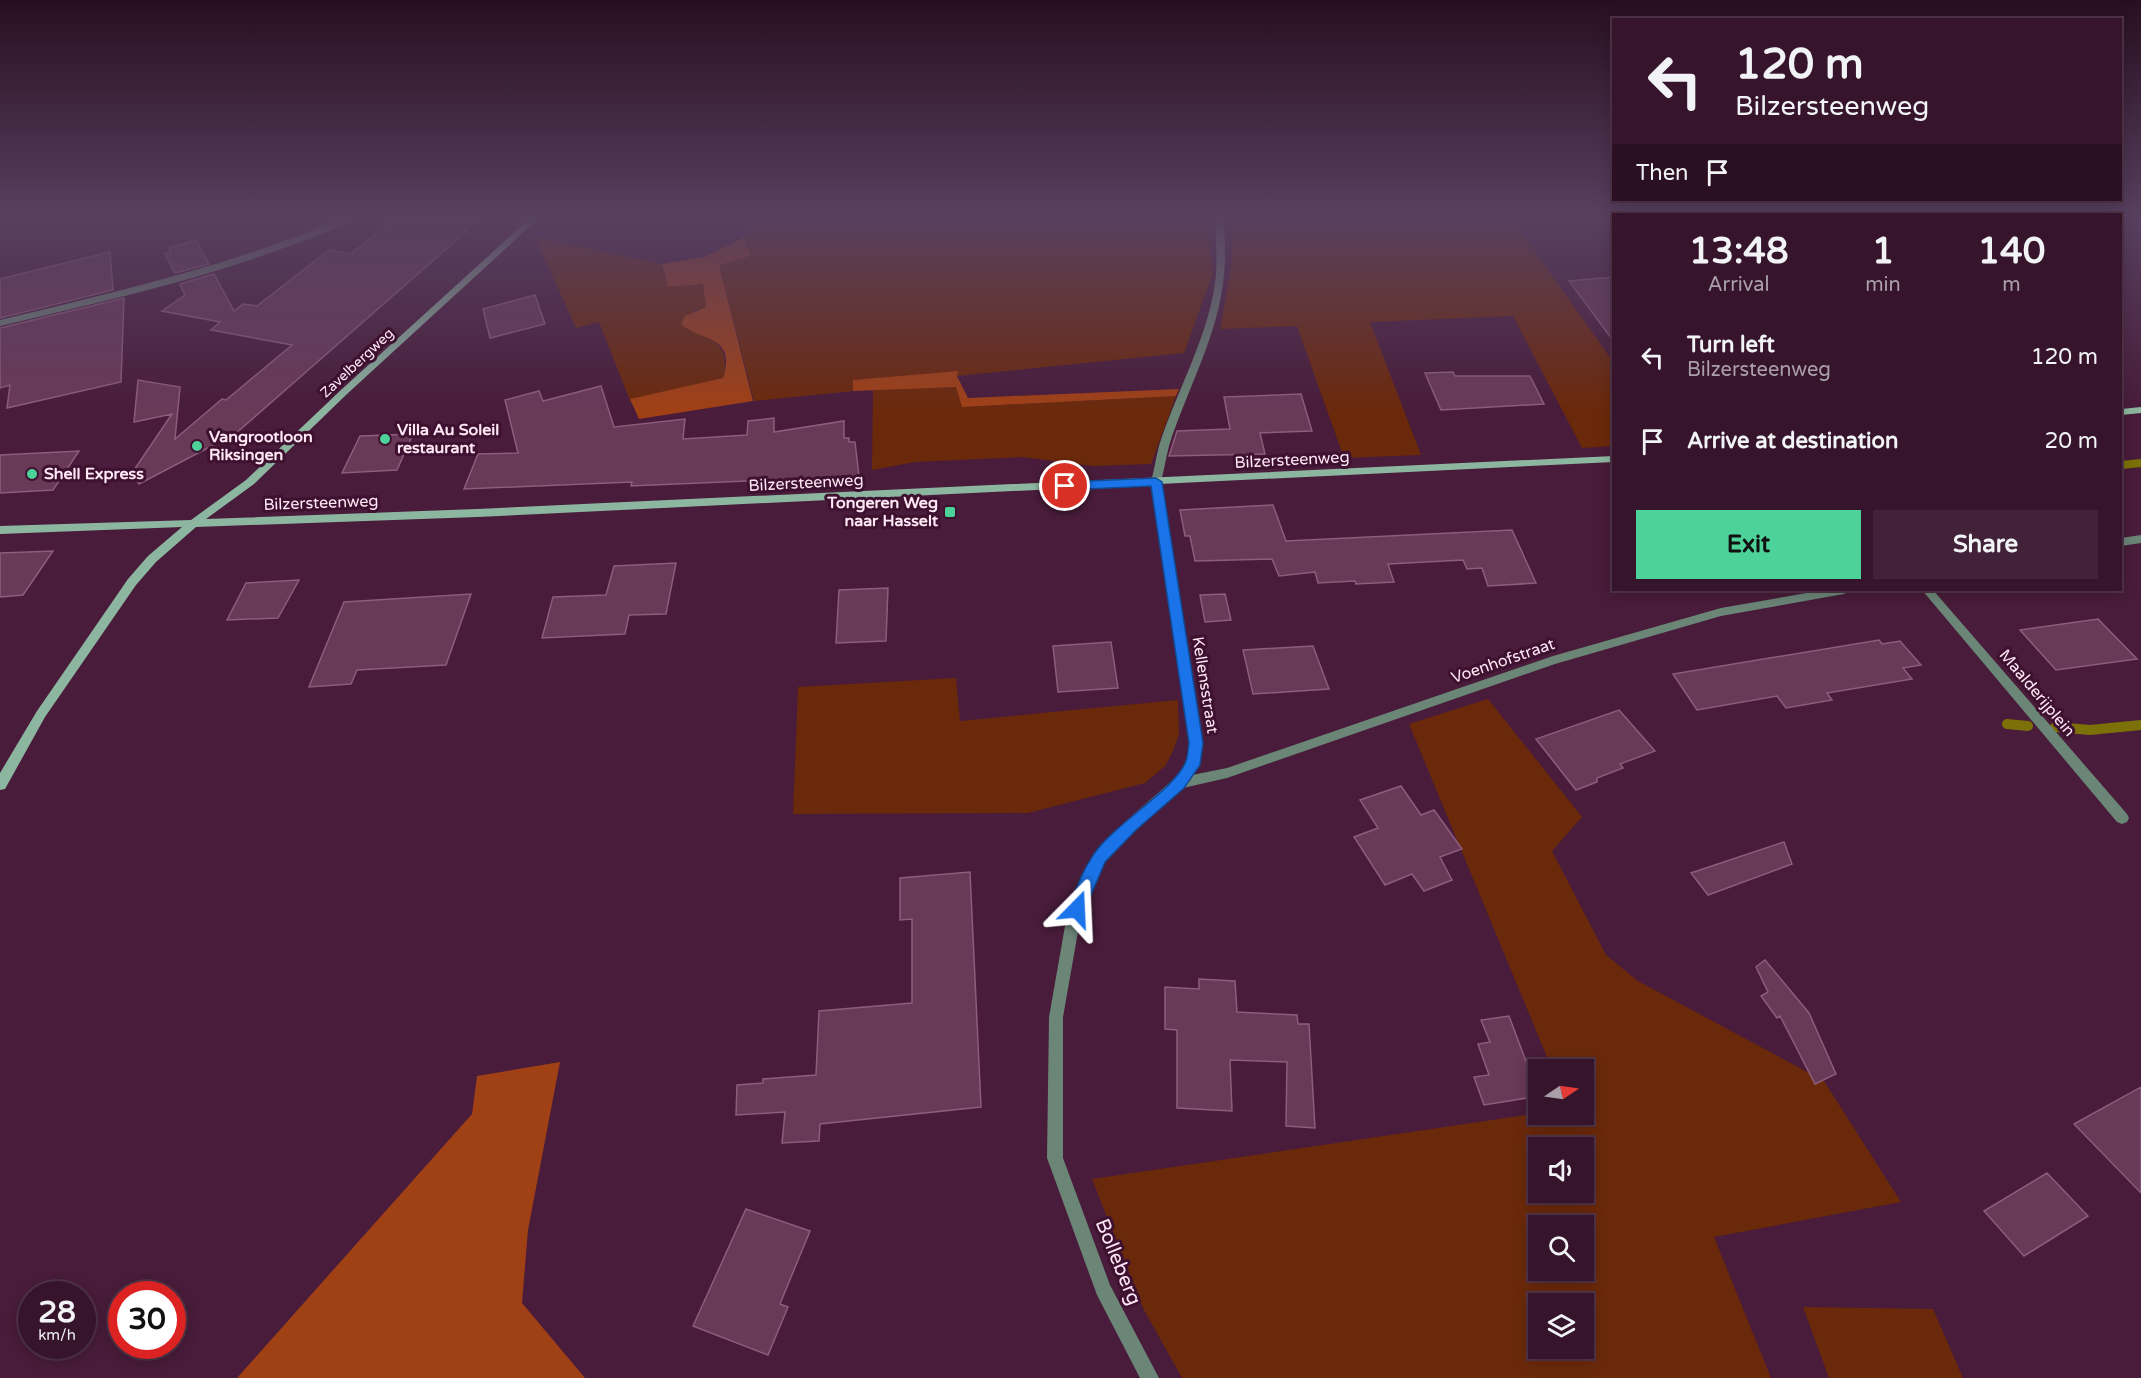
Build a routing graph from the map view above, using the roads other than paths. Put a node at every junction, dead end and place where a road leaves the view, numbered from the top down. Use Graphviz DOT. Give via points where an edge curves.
graph roads {
  1 [pos="158,283"];
  2 [pos="463,283"];
  3 [pos="1219,283"];
  4 [pos="0,323"];
  5 [pos="2141,410"];
  6 [pos="2122,412"];
  7 [pos="1612,459"];
  8 [pos="1156,482"];
  9 [pos="195,522"];
  10 [pos="0,530"];
  11 [pos="2141,539"];
  12 [pos="2122,542"];
  13 [pos="1838,591"];
  14 [pos="1927,591"];
  15 [pos="1179,783"];
  16 [pos="0,785"];
  17 [pos="2122,818"];
  18 [pos="1055,1158"];
  19 [pos="1150,1378"];
  1 -- 4 [label="street"];
  2 -- 9 [label="main road, Zavelbergweg" via="250,482"];
  3 -- 8 [label="street, Kellensstraat" via="1194,374 1165,444"];
  5 -- 6 [label="main road"];
  7 -- 8 [label="main road, Bilzersteenweg"];
  8 -- 9 [label="main road, Bilzersteenweg"];
  8 -- 15 [label="street, Kellensstraat" via="1196,743 1192,765"];
  9 -- 10 [label="main road, Bilzersteenweg"];
  9 -- 16 [label="main road, Zavelbergweg" via="132,582 41,714"];
  11 -- 12 [label="street"];
  13 -- 15 [label="street, Voenhofstraat" via="1721,612 1553,660 1227,773"];
  14 -- 17 [label="street, Maalderijplein"];
  15 -- 18 [label="street, Kellensstraat" via="1100,858 1082,892 1056,1017"];
  18 -- 19 [label="street, Bolleberg" via="1103,1289"];
}
